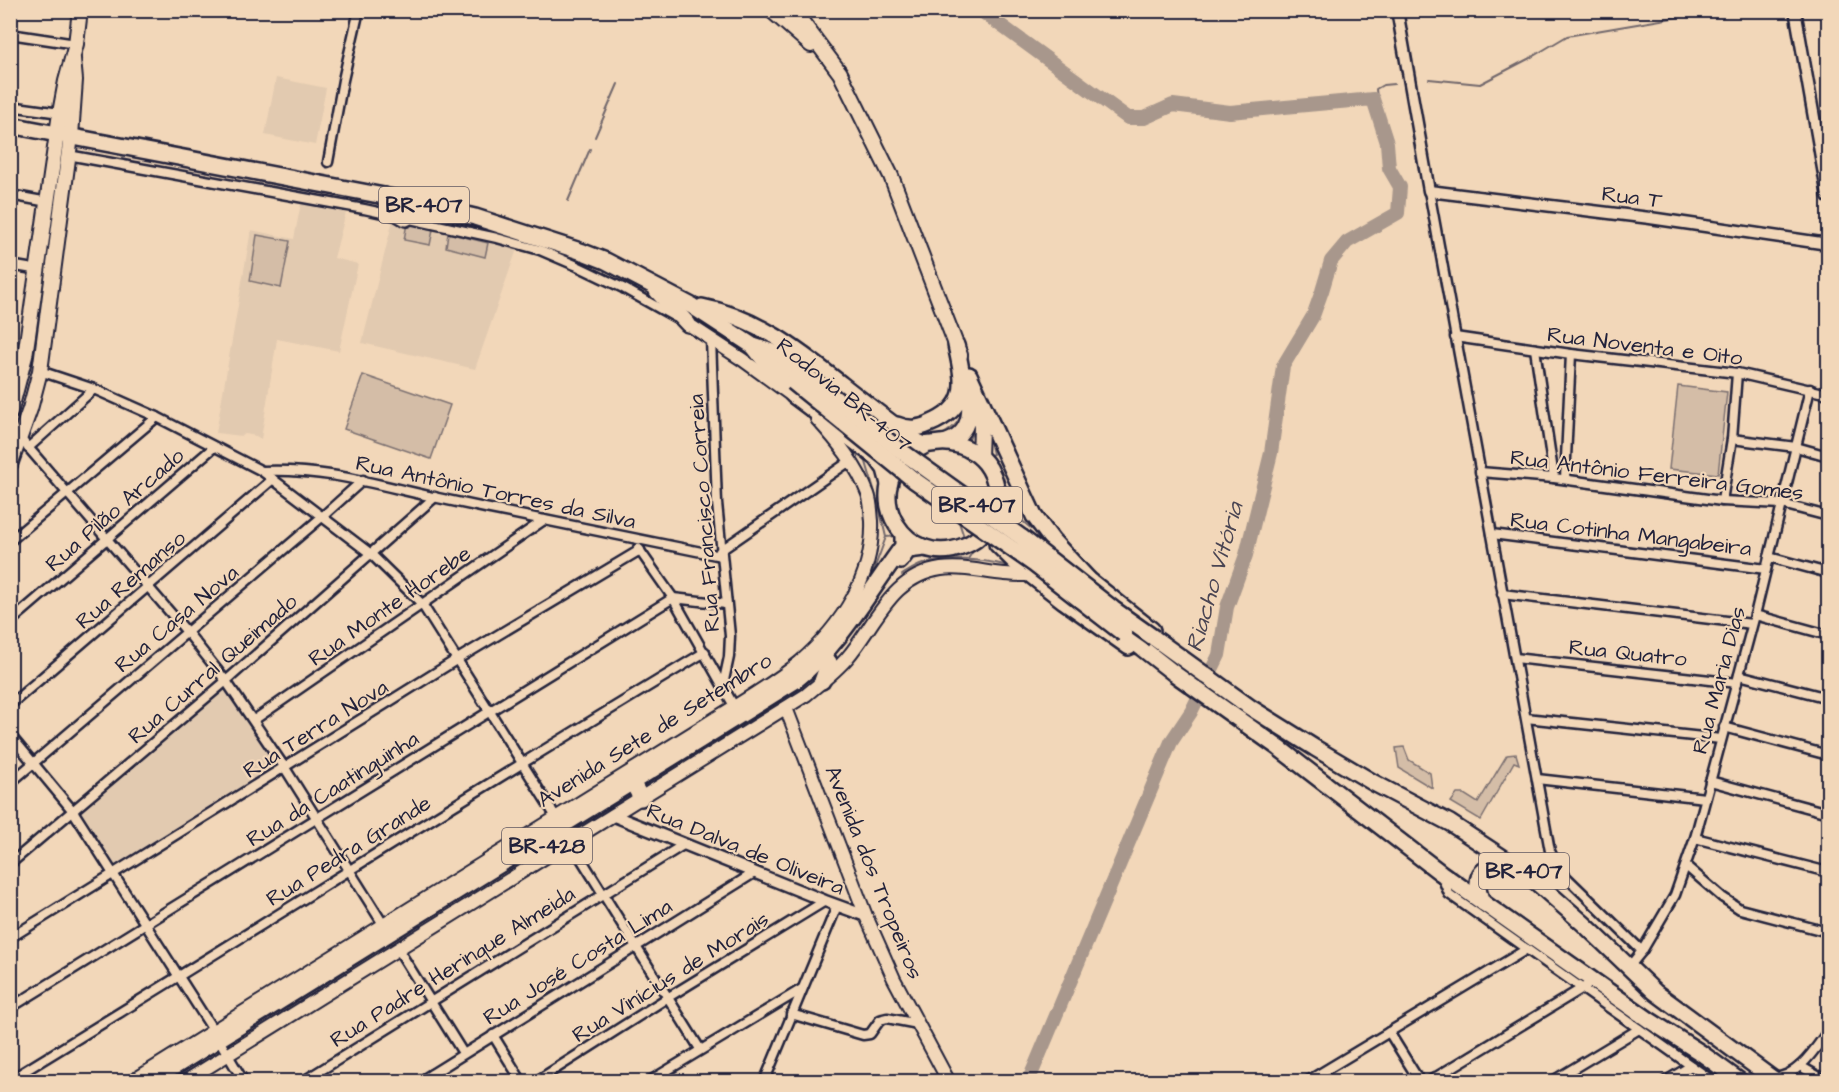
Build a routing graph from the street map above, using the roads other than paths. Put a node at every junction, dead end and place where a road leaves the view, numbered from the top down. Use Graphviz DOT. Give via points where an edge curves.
graph roads {
  1 [pos="80,10"];
  2 [pos="359,10"];
  3 [pos="771,10"];
  4 [pos="793,10"];
  5 [pos="1397,10"];
  6 [pos="1795,10"];
  7 [pos="10,34"];
  8 [pos="76,44"];
  9 [pos="73,59"];
  10 [pos="836,66"];
  11 [pos="10,106"];
  12 [pos="60,113"];
  13 [pos="10,125"];
  14 [pos="65,134"];
  15 [pos="68,155"];
  16 [pos="328,162"];
  17 [pos="1429,191"];
  18 [pos="10,195"];
  19 [pos="384,196"];
  20 [pos="1828,197"];
  21 [pos="48,202"];
  22 [pos="406,218"];
  23 [pos="1828,243"];
  24 [pos="10,265"];
  25 [pos="39,270"];
  26 [pos="646,280"];
  27 [pos="692,306"];
  28 [pos="688,324"];
  29 [pos="1455,336"];
  30 [pos="711,339"];
  31 [pos="956,345"];
  32 [pos="1535,349"];
  33 [pos="10,354"];
  34 [pos="1570,354"];
  35 [pos="26,356"];
  36 [pos="40,371"];
  37 [pos="1737,374"];
  38 [pos="969,375"];
  39 [pos="796,382"];
  40 [pos="93,389"];
  41 [pos="1810,389"];
  42 [pos="17,391"];
  43 [pos="1828,394"];
  44 [pos="34,395"];
  45 [pos="10,413"];
  46 [pos="157,417"];
  47 [pos="892,423"];
  48 [pos="1732,439"];
  49 [pos="24,443"];
  50 [pos="942,443"];
  51 [pos="924,446"];
  52 [pos="214,447"];
  53 [pos="1796,447"];
  54 [pos="1828,456"];
  55 [pos="980,458"];
  56 [pos="850,461"];
  57 [pos="10,465"];
  58 [pos="262,471"];
  59 [pos="1480,471"];
  60 [pos="1554,478"];
  61 [pos="273,479"];
  62 [pos="1565,479"];
  63 [pos="363,480"];
  64 [pos="890,484"];
  65 [pos="68,494"];
  66 [pos="435,497"];
  67 [pos="1722,501"];
  68 [pos="1782,504"];
  69 [pos="996,505"];
  70 [pos="323,516"];
  71 [pos="1828,516"];
  72 [pos="544,520"];
  73 [pos="1492,534"];
  74 [pos="903,535"];
  75 [pos="631,538"];
  76 [pos="106,539"];
  77 [pos="10,541"];
  78 [pos="972,543"];
  79 [pos="924,548"];
  80 [pos="640,550"];
  81 [pos="371,554"];
  82 [pos="721,554"];
  83 [pos="1769,557"];
  84 [pos="1766,569"];
  85 [pos="1828,573"];
  86 [pos="1032,575"];
  87 [pos="1088,579"];
  88 [pos="148,587"];
  89 [pos="1502,594"];
  90 [pos="673,598"];
  91 [pos="422,604"];
  92 [pos="726,604"];
  93 [pos="1754,620"];
  94 [pos="10,622"];
  95 [pos="187,632"];
  96 [pos="1828,635"];
  97 [pos="1170,650"];
  98 [pos="705,652"];
  99 [pos="1515,658"];
  100 [pos="456,660"];
  101 [pos="829,662"];
  102 [pos="1171,671"];
  103 [pos="1738,679"];
  104 [pos="226,681"];
  105 [pos="822,681"];
  106 [pos="723,685"];
  107 [pos="1828,698"];
  108 [pos="10,705"];
  109 [pos="786,708"];
  110 [pos="489,711"];
  111 [pos="735,712"];
  112 [pos="1526,718"];
  113 [pos="254,720"];
  114 [pos="705,725"];
  115 [pos="1724,727"];
  116 [pos="10,735"];
  117 [pos="1721,739"];
  118 [pos="1828,755"];
  119 [pos="34,763"];
  120 [pos="521,763"];
  121 [pos="285,768"];
  122 [pos="1537,779"];
  123 [pos="1710,781"];
  124 [pos="10,783"];
  125 [pos="639,793"];
  126 [pos="1705,798"];
  127 [pos="74,811"];
  128 [pos="1828,813"];
  129 [pos="612,816"];
  130 [pos="556,817"];
  131 [pos="316,819"];
  132 [pos="1695,838"];
  133 [pos="570,841"];
  134 [pos="683,845"];
  135 [pos="10,864"];
  136 [pos="1686,866"];
  137 [pos="348,872"];
  138 [pos="1828,872"];
  139 [pos="754,873"];
  140 [pos="1441,873"];
  141 [pos="1526,873"];
  142 [pos="114,875"];
  143 [pos="603,894"];
  144 [pos="825,902"];
  145 [pos="1483,903"];
  146 [pos="837,906"];
  147 [pos="866,916"];
  148 [pos="146,924"];
  149 [pos="383,924"];
  150 [pos="1828,932"];
  151 [pos="10,938"];
  152 [pos="635,946"];
  153 [pos="398,949"];
  154 [pos="1527,949"];
  155 [pos="1642,951"];
  156 [pos="1629,967"];
  157 [pos="179,977"];
  158 [pos="1587,985"];
  159 [pos="802,989"];
  160 [pos="667,998"];
  161 [pos="431,1001"];
  162 [pos="10,1008"];
  163 [pos="791,1014"];
  164 [pos="918,1024"];
  165 [pos="1639,1029"];
  166 [pos="1828,1031"];
  167 [pos="1389,1032"];
  168 [pos="493,1035"];
  169 [pos="220,1043"];
  170 [pos="700,1049"];
  171 [pos="463,1053"];
  172 [pos="1691,1065"];
  173 [pos="1798,1068"];
  174 [pos="434,1078"];
  175 [pos="1774,1079"];
  176 [pos="10,1080"];
  177 [pos="131,1082"];
  178 [pos="150,1082"];
  179 [pos="167,1082"];
  180 [pos="184,1082"];
  181 [pos="244,1082"];
  182 [pos="302,1082"];
  183 [pos="419,1082"];
  184 [pos="522,1082"];
  185 [pos="535,1082"];
  186 [pos="648,1082"];
  187 [pos="764,1082"];
  188 [pos="949,1082"];
  189 [pos="1306,1082"];
  190 [pos="1420,1082"];
  191 [pos="1428,1082"];
  192 [pos="1551,1082"];
  193 [pos="1664,1082"];
  194 [pos="1714,1082"];
  195 [pos="1742,1082"];
  196 [pos="1797,1082"];
  197 [pos="1828,1082"];
  1 -- 8 [label="main road"];
  2 -- 16 [label="street"];
  3 -- 10 [label="main road"];
  4 -- 10 [label="main road"];
  5 -- 17 [label="street"];
  6 -- 20 [label="street"];
  7 -- 8 [label="street"];
  8 -- 9 [label="main road"];
  9 -- 12 [label="main road"];
  9 -- 14 [label="main road" via="75,80"];
  10 -- 31 [label="main road" via="891,176"];
  11 -- 12 [label="street"];
  12 -- 14 [label="main road"];
  13 -- 14 [label="highway, BR-407"];
  14 -- 15 [label="main road"];
  14 -- 19 [label="highway, BR-407"];
  14 -- 21 [label="main road"];
  15 -- 22 [label="street"];
  15 -- 36 [label="main road"];
  17 -- 23 [label="street, Rua T"];
  17 -- 29 [label="street"];
  18 -- 21 [label="street"];
  19 -- 22 [label="highway"];
  19 -- 26 [label="highway, BR-407" via="475,217 583,252"];
  21 -- 25 [label="main road"];
  22 -- 28 [label="street" via="540,250 623,288"];
  24 -- 25 [label="street"];
  25 -- 35 [label="main road"];
  26 -- 27 [label="highway, BR-407"];
  26 -- 28 [label="highway"];
  27 -- 39 [label="highway, Rodovia BR-407 / BR-407" via="753,346 775,353"];
  27 -- 47 [label="highway, BR-407" via="718,310 760,326"];
  28 -- 30 [label="main road, Avenida Sete de Setembro"];
  29 -- 32 [label="street, Rua Noventa e Oito"];
  29 -- 59 [label="street"];
  30 -- 39 [label="main road, Avenida Sete de Setembro"];
  30 -- 82 [label="street, Rua Francisco Correia"];
  31 -- 38 [label="main road"];
  31 -- 47 [label="highway" via="963,382 952,411 943,419 912,429"];
  31 -- 50 [label="main road" via="970,411 960,434"];
  32 -- 34 [label="street, Rua Noventa e Oito"];
  32 -- 60 [label="street"];
  33 -- 35 [label="street"];
  34 -- 37 [label="street, Rua Noventa e Oito"];
  34 -- 62 [label="street"];
  35 -- 42 [label="main road"];
  36 -- 40 [label="street"];
  36 -- 44 [label="main road"];
  37 -- 41 [label="street, Rua Noventa e Oito"];
  37 -- 48 [label="street"];
  38 -- 55 [label="main road" via="980,414"];
  38 -- 87 [label="highway" via="1034,516"];
  39 -- 56 [label="main road, Avenida Sete de Setembro"];
  39 -- 64 [label="highway, BR-407" via="877,458"];
  39 -- 97 [label="highway, Rodovia BR-407 / BR-407, bridge" via="897,448"];
  39 -- 102 [label="highway, Rodovia BR-407 / BR-407, bridge" via="914,480 1064,586"];
  40 -- 46 [label="street"];
  40 -- 49 [label="street"];
  41 -- 43 [label="street, Rua Noventa e Oito"];
  41 -- 53 [label="street, Rua Maria Dias"];
  42 -- 44 [label="main road"];
  42 -- 45 [label="main road"];
  44 -- 49 [label="main road"];
  46 -- 52 [label="street"];
  46 -- 65 [label="street"];
  47 -- 51 [label="highway, BR-407"];
  48 -- 53 [label="street"];
  48 -- 67 [label="street"];
  49 -- 57 [label="main road"];
  49 -- 65 [label="street"];
  50 -- 51 [label="highway"];
  50 -- 55 [label="highway" via="959,445"];
  51 -- 64 [label="highway" via="897,467"];
  52 -- 58 [label="street"];
  52 -- 76 [label="street, Rua Pilão Arcado"];
  53 -- 54 [label="street"];
  53 -- 68 [label="street, Rua Maria Dias"];
  55 -- 69 [label="highway" via="995,481"];
  56 -- 82 [label="street"];
  56 -- 111 [label="main road, Avenida Sete de Setembro" via="872,511 870,555 855,595 801,661"];
  58 -- 61 [label="street"];
  58 -- 63 [label="street, Rua Antônio Torres da Silva" via="298,470"];
  59 -- 60 [label="street, Rua Antônio Ferreira Gomes"];
  59 -- 73 [label="street"];
  60 -- 62 [label="street, Rua Antônio Ferreira Gomes"];
  61 -- 70 [label="street"];
  61 -- 88 [label="street, Rua Remanso"];
  62 -- 67 [label="street, Rua Antônio Ferreira Gomes"];
  63 -- 66 [label="street, Rua Antônio Torres da Silva"];
  63 -- 70 [label="street, Rua Casa Nova"];
  64 -- 74 [label="highway" via="888,502"];
  65 -- 76 [label="street"];
  65 -- 77 [label="street"];
  66 -- 72 [label="street, Rua Antônio Torres da Silva"];
  66 -- 81 [label="street, Rua Curral Queimado"];
  67 -- 68 [label="street, Rua Antônio Ferreira Gomes"];
  68 -- 71 [label="street, Rua Antônio Ferreira Gomes"];
  68 -- 83 [label="street, Rua Maria Dias"];
  69 -- 78 [label="highway" via="986,531"];
  69 -- 87 [label="highway, BR-407" via="1001,515"];
  70 -- 81 [label="street"];
  70 -- 95 [label="street, Rua Casa Nova"];
  72 -- 75 [label="street, Rua Antônio Torres da Silva"];
  72 -- 91 [label="street, Rua Monte Horebe"];
  73 -- 84 [label="street, Rua Cotinha Mangabeira"];
  73 -- 89 [label="street"];
  74 -- 79 [label="highway"];
  74 -- 111 [label="highway, Avenida Sete de Setembro / BR-428" via="903,546 850,623 811,668 795,681"];
  75 -- 80 [label="street"];
  75 -- 82 [label="street, Rua Antônio Torres da Silva"];
  76 -- 88 [label="street"];
  76 -- 94 [label="street, Rua Pilão Arcado"];
  78 -- 79 [label="highway" via="955,550"];
  78 -- 86 [label="highway, BR-407" via="984,540 997,544"];
  79 -- 101 [label="highway, Avenida Sete de Setembro / BR-428" via="908,550 903,555"];
  80 -- 90 [label="street"];
  80 -- 100 [label="street, Rua Terra Nova"];
  81 -- 91 [label="street"];
  81 -- 104 [label="street, Rua Curral Queimado"];
  82 -- 92 [label="street, Rua Francisco Correia"];
  83 -- 84 [label="street, Rua Maria Dias"];
  83 -- 85 [label="street, Rua Cotinha Mangabeira"];
  84 -- 93 [label="street, Rua Maria Dias"];
  86 -- 102 [label="highway, BR-407" via="1143,658"];
  86 -- 105 [label="main road, Avenida Sete de Setembro" via="941,569 907,581 894,592 847,658"];
  87 -- 97 [label="highway, BR-407" via="1167,642"];
  88 -- 95 [label="street"];
  88 -- 108 [label="street, Rua Remanso"];
  89 -- 93 [label="street"];
  89 -- 99 [label="street"];
  90 -- 92 [label="street"];
  90 -- 98 [label="street"];
  90 -- 110 [label="street, Rua da Caatinguinha"];
  91 -- 100 [label="street"];
  91 -- 113 [label="street, Rua Monte Horebe"];
  92 -- 106 [label="street, Rua Francisco Correia" via="730,647"];
  93 -- 96 [label="street"];
  93 -- 103 [label="street, Rua Maria Dias"];
  95 -- 104 [label="street"];
  95 -- 119 [label="street, Rua Casa Nova"];
  97 -- 141 [label="highway, Rodovia BR-407 / BR-407" via="1315,748 1450,823"];
  98 -- 106 [label="street"];
  98 -- 120 [label="street, Rua Pedra Grande"];
  99 -- 103 [label="street, Rua Quatro"];
  99 -- 112 [label="street"];
  100 -- 110 [label="street"];
  100 -- 121 [label="street, Rua Terra Nova"];
  101 -- 105 [label="highway"];
  101 -- 125 [label="highway, Avenida Sete de Setembro / BR-428" via="798,689"];
  102 -- 140 [label="highway, Rodovia BR-407 / BR-407" via="1279,748"];
  103 -- 107 [label="street, Rua Quatro"];
  103 -- 115 [label="street, Rua Maria Dias"];
  104 -- 113 [label="street"];
  104 -- 127 [label="street, Rua Curral Queimado"];
  105 -- 109 [label="main road, Avenida Sete de Setembro"];
  106 -- 111 [label="street"];
  109 -- 125 [label="main road, Avenida Sete de Setembro"];
  109 -- 147 [label="main road, Avenida dos Tropeiros"];
  110 -- 120 [label="street"];
  110 -- 131 [label="street, Rua da Caatinguinha"];
  111 -- 114 [label="highway"];
  111 -- 169 [label="highway, Avenida Sete de Setembro / BR-428"];
  112 -- 117 [label="street"];
  112 -- 122 [label="street"];
  113 -- 121 [label="street"];
  114 -- 130 [label="main road, Avenida Sete de Setembro"];
  115 -- 117 [label="street, Rua Maria Dias"];
  115 -- 118 [label="street"];
  116 -- 119 [label="street"];
  117 -- 123 [label="street, Rua Maria Dias"];
  119 -- 124 [label="street, Rua Casa Nova"];
  119 -- 127 [label="street"];
  120 -- 130 [label="street"];
  120 -- 137 [label="street, Rua Pedra Grande"];
  121 -- 131 [label="street"];
  121 -- 142 [label="street, Rua Terra Nova"];
  122 -- 126 [label="street"];
  122 -- 155 [label="street" via="1554,862"];
  123 -- 126 [label="street, Rua Maria Dias"];
  123 -- 128 [label="street"];
  125 -- 129 [label="main road, Avenida Sete de Setembro"];
  125 -- 169 [label="highway, Avenida Sete de Setembro / BR-428"];
  126 -- 132 [label="street, Rua Maria Dias"];
  127 -- 135 [label="street, Rua Curral Queimado"];
  127 -- 142 [label="street"];
  129 -- 133 [label="main road, Avenida Sete de Setembro"];
  129 -- 134 [label="street, Rua Dalva de Oliveira"];
  130 -- 149 [label="main road, Avenida Sete de Setembro"];
  131 -- 137 [label="street"];
  131 -- 148 [label="street, Rua da Caatinguinha"];
  132 -- 136 [label="street, Rua Maria Dias"];
  132 -- 138 [label="street"];
  133 -- 143 [label="street"];
  133 -- 153 [label="main road, Avenida Sete de Setembro"];
  134 -- 139 [label="street, Rua Dalva de Oliveira"];
  134 -- 143 [label="street, Rua Padre Herinque Almeida"];
  136 -- 150 [label="street" via="1740,909"];
  136 -- 155 [label="street, Rua Maria Dias" via="1675,895"];
  137 -- 149 [label="street"];
  137 -- 157 [label="street, Rua Pedra Grande"];
  139 -- 144 [label="street, Rua Dalva de Oliveira"];
  139 -- 152 [label="street, Rua José Costa Lima"];
  140 -- 145 [label="highway, BR-407"];
  140 -- 154 [label="street" via="1449,894"];
  141 -- 145 [label="highway" via="1497,868 1486,871 1477,882"];
  141 -- 156 [label="highway, BR-407"];
  142 -- 148 [label="street"];
  142 -- 151 [label="street, Rua Terra Nova"];
  143 -- 152 [label="street"];
  143 -- 161 [label="street, Rua Padre Herinque Almeida"];
  144 -- 146 [label="street, Rua Dalva de Oliveira"];
  144 -- 160 [label="street, Rua Vinícius de Morais"];
  145 -- 158 [label="highway, BR-407"];
  146 -- 147 [label="street, Rua Dalva de Oliveira"];
  146 -- 159 [label="street"];
  147 -- 164 [label="main road, Avenida dos Tropeiros"];
  148 -- 157 [label="street"];
  148 -- 162 [label="street, Rua da Caatinguinha"];
  149 -- 169 [label="main road, Avenida Sete de Setembro"];
  152 -- 160 [label="street"];
  152 -- 168 [label="street, Rua José Costa Lima"];
  153 -- 161 [label="street"];
  153 -- 169 [label="main road, Avenida Sete de Setembro"];
  154 -- 158 [label="street"];
  154 -- 167 [label="street"];
  155 -- 156 [label="street, Rua Maria Dias"];
  156 -- 175 [label="highway, BR-407" via="1674,1007"];
  157 -- 169 [label="street"];
  157 -- 176 [label="street, Rua Pedra Grande"];
  158 -- 165 [label="street"];
  158 -- 191 [label="street"];
  158 -- 195 [label="highway, BR-407" via="1649,1020"];
  159 -- 163 [label="street"];
  159 -- 170 [label="street"];
  160 -- 170 [label="street"];
  160 -- 185 [label="street, Rua Vinícius de Morais"];
  161 -- 171 [label="street"];
  161 -- 182 [label="street, Rua Padre Herinque Almeida"];
  163 -- 164 [label="street" via="863,1035 870,1034 880,1020 887,1018"];
  163 -- 187 [label="street"];
  164 -- 188 [label="main road, Avenida dos Tropeiros"];
  165 -- 172 [label="street"];
  165 -- 192 [label="street"];
  166 -- 173 [label="street"];
  167 -- 189 [label="street"];
  167 -- 190 [label="street"];
  168 -- 171 [label="street, Rua José Costa Lima"];
  168 -- 184 [label="street"];
  169 -- 177 [label="main road, Avenida Sete de Setembro"];
  169 -- 178 [label="highway, Avenida Sete de Setembro / BR-428"];
  169 -- 179 [label="highway, Avenida Sete de Setembro / BR-428"];
  169 -- 180 [label="main road, Avenida Sete de Setembro"];
  169 -- 181 [label="street"];
  170 -- 186 [label="street"];
  171 -- 174 [label="street, Rua José Costa Lima"];
  172 -- 193 [label="street"];
  172 -- 194 [label="street"];
  173 -- 175 [label="street"];
  173 -- 196 [label="street"];
  173 -- 197 [label="street"];
  174 -- 183 [label="street, Rua José Costa Lima"];
}
